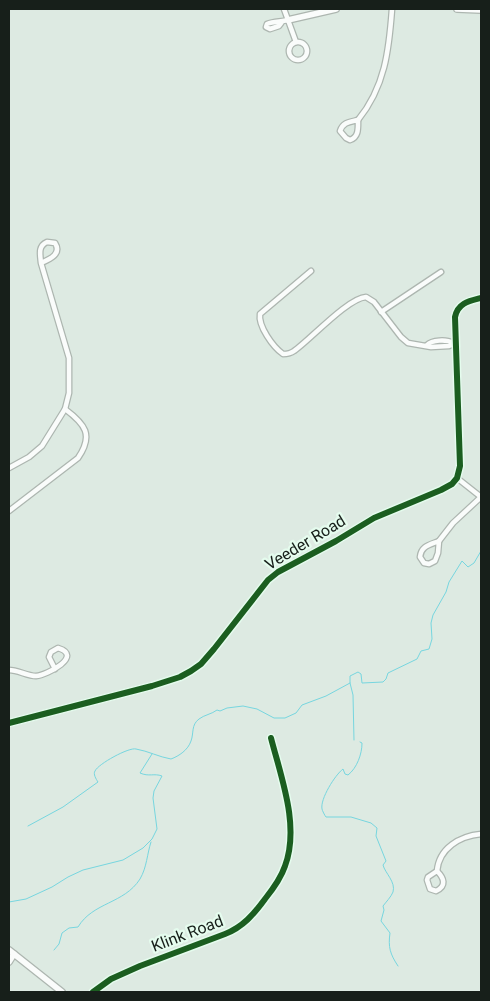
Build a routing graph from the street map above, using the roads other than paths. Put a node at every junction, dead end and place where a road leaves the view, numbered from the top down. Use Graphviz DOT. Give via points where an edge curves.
graph roads {
  1 [pos="284,9"];
  2 [pos="336,9"];
  3 [pos="392,9"];
  4 [pos="458,9"];
  5 [pos="481,10"];
  6 [pos="285,21"];
  7 [pos="296,42"];
  8 [pos="358,120"];
  9 [pos="41,263"];
  10 [pos="311,271"];
  11 [pos="441,272"];
  12 [pos="481,298"];
  13 [pos="382,312"];
  14 [pos="454,343"];
  15 [pos="65,410"];
  16 [pos="9,468"];
  17 [pos="457,478"];
  18 [pos="481,497"];
  19 [pos="9,511"];
  20 [pos="439,542"];
  21 [pos="55,669"];
  22 [pos="9,670"];
  23 [pos="9,723"];
  24 [pos="271,738"];
  25 [pos="481,834"];
  26 [pos="437,871"];
  27 [pos="9,950"];
  28 [pos="14,954"];
  29 [pos="9,962"];
  30 [pos="62,992"];
  31 [pos="93,992"];
  1 -- 6 [label="street"];
  2 -- 6 [label="street"];
  3 -- 8 [label="street" via="390,43 382,77 373,99"];
  4 -- 5 [label="street"];
  6 -- 7 [label="street"];
  7 -- 7 [label="street" via="289,53 299,60 305,57 308,49"];
  8 -- 8 [label="street" via="344,124 340,131 346,138 350,140 357,134"];
  9 -- 9 [label="street" via="57,252 54,243 43,244"];
  9 -- 15 [label="street" via="69,358 69,393"];
  10 -- 13 [label="street" via="260,314 262,328 282,354 293,352 362,297 370,299"];
  11 -- 13 [label="street"];
  12 -- 14 [label="street" via="469,300 457,311"];
  13 -- 14 [label="street" via="408,343 431,347"];
  14 -- 17 [label="street" via="460,466"];
  15 -- 16 [label="street" via="42,446"];
  15 -- 19 [label="street" via="79,420 86,431 86,446 78,458"];
  17 -- 18 [label="street"];
  17 -- 23 [label="street, Veeder Road" via="441,490 361,524 278,572 262,586 201,664 180,677"];
  18 -- 20 [label="street" via="453,523"];
  20 -- 20 [label="street" via="435,561 424,563 421,551"];
  21 -- 21 [label="street" via="67,658 63,649 51,652 49,657"];
  21 -- 22 [label="street" via="34,676"];
  24 -- 31 [label="street, Klink Road" via="290,832 288,859 278,882 240,927 123,973"];
  25 -- 26 [label="street" via="453,843 440,858"];
  26 -- 26 [label="street" via="427,880 430,888 436,891 444,882"];
  27 -- 28 [label="street"];
  28 -- 29 [label="street"];
  28 -- 30 [label="street"];
}
